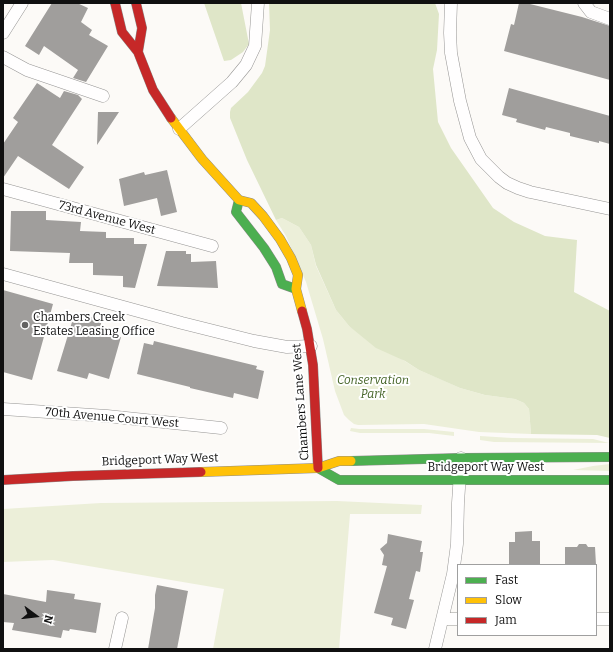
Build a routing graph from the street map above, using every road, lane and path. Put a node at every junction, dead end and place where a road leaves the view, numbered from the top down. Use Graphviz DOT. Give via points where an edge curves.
graph roads {
  1 [pos="22,3"];
  2 [pos="116,3"];
  3 [pos="136,3"];
  4 [pos="258,3"];
  5 [pos="451,3"];
  6 [pos="584,3"];
  7 [pos="610,19"];
  8 [pos="3,33"];
  9 [pos="138,52"];
  10 [pos="3,57"];
  11 [pos="103,96"];
  12 [pos="179,129"];
  13 [pos="3,189"];
  14 [pos="238,200"];
  15 [pos="610,209"];
  16 [pos="212,246"];
  17 [pos="3,274"];
  18 [pos="296,289"];
  19 [pos="311,346"];
  20 [pos="3,409"];
  21 [pos="221,428"];
  22 [pos="610,457"];
  23 [pos="461,458"];
  24 [pos="318,468"];
  25 [pos="3,480"];
  26 [pos="459,480"];
  27 [pos="610,480"];
  28 [pos="122,618"];
  29 [pos="443,619"];
  30 [pos="457,619"];
  31 [pos="597,619"];
  32 [pos="610,619"];
  33 [pos="115,649"];
  34 [pos="435,649"];
  1 -- 8 [label="street"];
  2 -- 9 [label="main road, Chambers Lane West" via="122,32"];
  3 -- 9 [label="main road" via="142,28"];
  4 -- 12 [label="street" via="255,46 246,65 232,82"];
  5 -- 15 [label="street" via="451,53 460,101 470,138 481,159 498,176 518,188"];
  6 -- 7 [label="street" via="591,12"];
  9 -- 12 [label="main road, Chambers Lane West" via="153,90"];
  10 -- 11 [label="street" via="38,74"];
  12 -- 14 [label="main road, Chambers Lane West"];
  13 -- 16 [label="street, 73rd Avenue West"];
  14 -- 18 [label="main road" via="236,212 264,248 276,267 282,284"];
  14 -- 18 [label="main road, Chambers Lane West" via="251,203 280,239 298,275"];
  17 -- 19 [label="street" via="254,342 287,347"];
  18 -- 19 [label="main road, Chambers Lane West"];
  19 -- 24 [label="main road, Chambers Lane West"];
  20 -- 21 [label="street, 70th Avenue Court West" via="107,416"];
  22 -- 23 [label="main road, Bridgeport Way West"];
  23 -- 24 [label="main road, Bridgeport Way West" via="339,461"];
  23 -- 26 [label="street"];
  24 -- 25 [label="main road, Bridgeport Way West"];
  24 -- 26 [label="main road, Bridgeport Way West" via="339,480"];
  26 -- 27 [label="main road, Bridgeport Way West"];
  26 -- 29 [label="street" via="457,544"];
  28 -- 33 [label="street"];
  29 -- 30 [label="street"];
  29 -- 34 [label="street"];
  31 -- 32 [label="street"];
}
